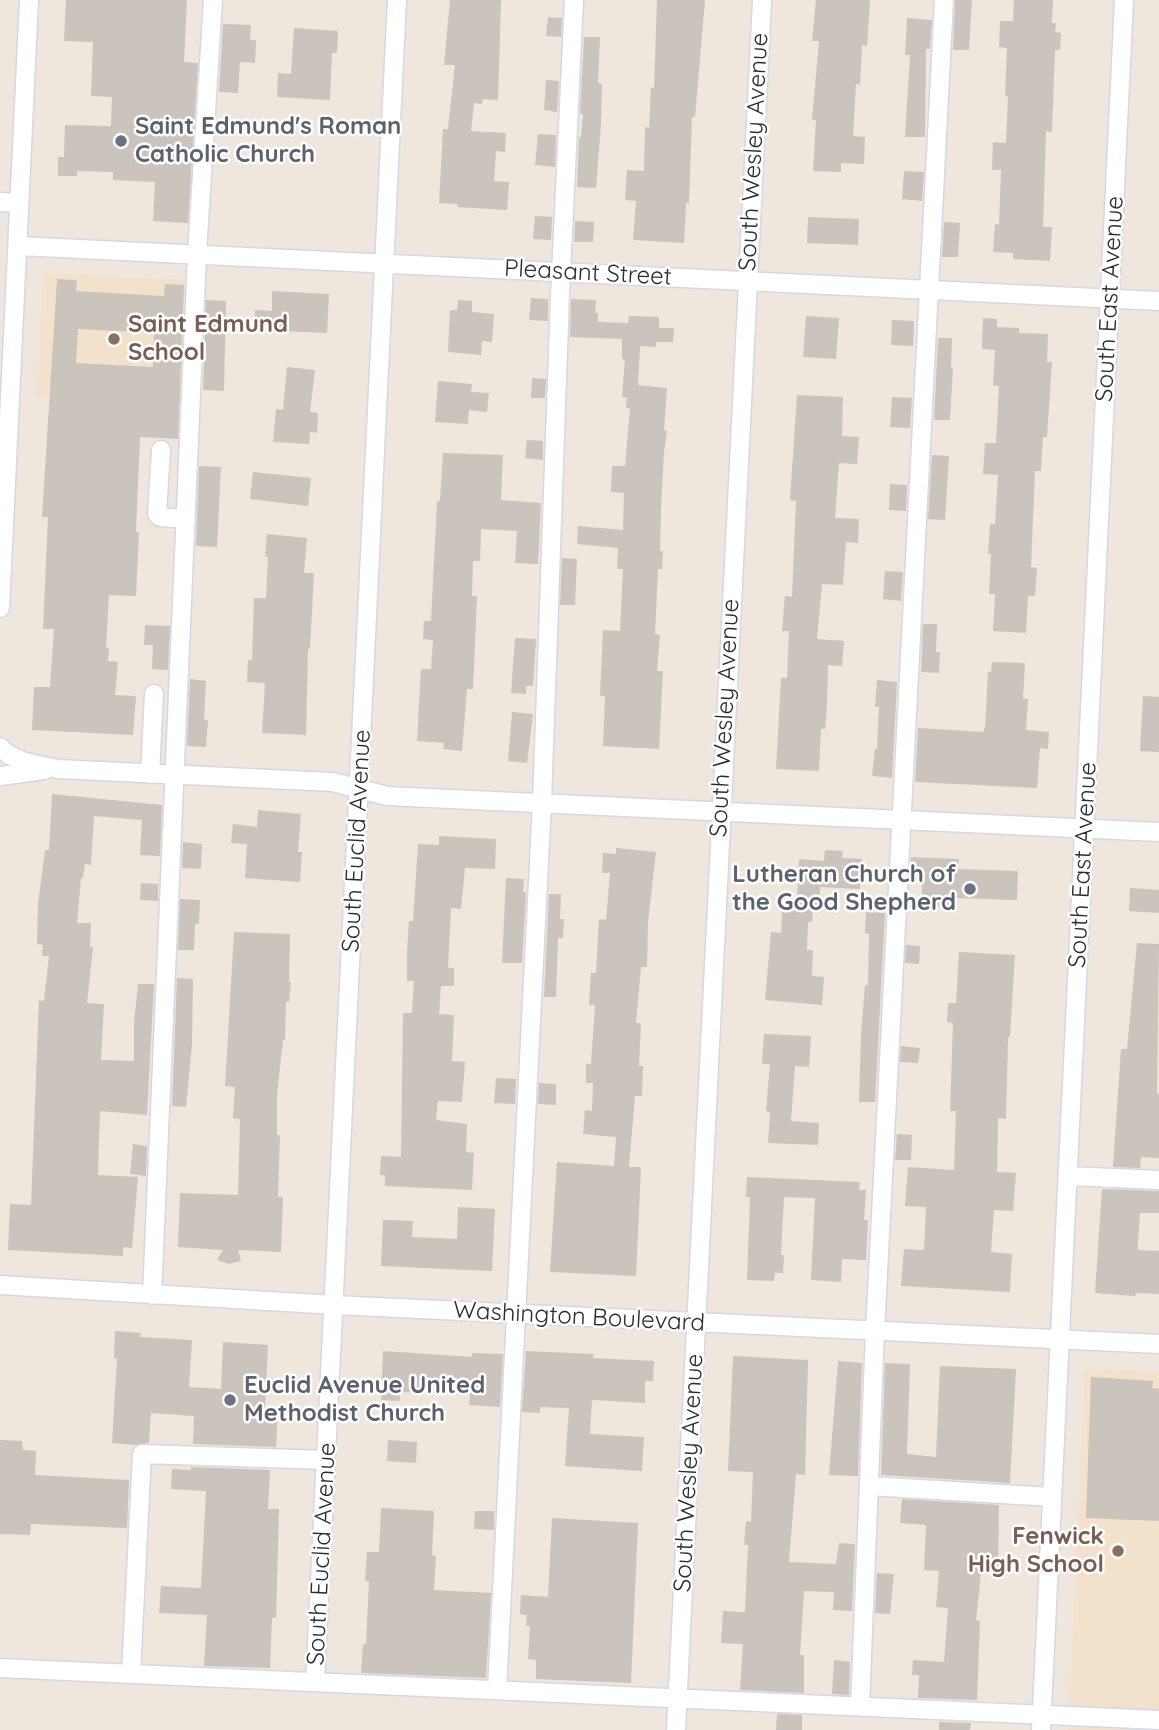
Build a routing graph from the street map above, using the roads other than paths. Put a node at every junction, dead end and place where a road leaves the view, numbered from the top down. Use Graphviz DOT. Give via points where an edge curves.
graph roads {
  1 [pos="29,0"];
  2 [pos="213,0"];
  3 [pos="397,0"];
  4 [pos="574,0"];
  5 [pos="762,0"];
  6 [pos="944,0"];
  7 [pos="1124,0"];
  8 [pos="0,202"];
  9 [pos="19,203"];
  10 [pos="18,246"];
  11 [pos="197,254"];
  12 [pos="383,264"];
  13 [pos="561,272"];
  14 [pos="748,281"];
  15 [pos="928,289"];
  16 [pos="1110,298"];
  17 [pos="1159,301"];
  18 [pos="161,450"];
  19 [pos="186,519"];
  20 [pos="0,608"];
  21 [pos="154,694"];
  22 [pos="0,747"];
  23 [pos="58,769"];
  24 [pos="150,774"];
  25 [pos="175,775"];
  26 [pos="0,776"];
  27 [pos="359,790"];
  28 [pos="542,803"];
  29 [pos="720,812"];
  30 [pos="901,820"];
  31 [pos="1084,828"];
  32 [pos="1159,832"];
  33 [pos="1068,1176"];
  34 [pos="1159,1180"];
  35 [pos="0,1285"];
  36 [pos="152,1295"];
  37 [pos="335,1305"];
  38 [pos="516,1314"];
  39 [pos="696,1322"];
  40 [pos="875,1331"];
  41 [pos="1060,1339"];
  42 [pos="1159,1344"];
  43 [pos="326,1460"];
  44 [pos="869,1486"];
  45 [pos="1052,1497"];
  46 [pos="0,1668"];
  47 [pos="131,1674"];
  48 [pos="315,1682"];
  49 [pos="497,1690"];
  50 [pos="677,1698"];
  51 [pos="860,1706"];
  52 [pos="1159,1720"];
  53 [pos="1042,1722"];
  54 [pos="676,1730"];
  1 -- 9 [label="street"];
  2 -- 11 [label="street"];
  3 -- 12 [label="street, South Euclid Avenue"];
  4 -- 13 [label="street"];
  5 -- 14 [label="street, South Wesley Avenue"];
  6 -- 15 [label="street"];
  7 -- 16 [label="street, South East Avenue"];
  8 -- 9 [label="street"];
  9 -- 10 [label="street"];
  10 -- 11 [label="street, Pleasant Street"];
  10 -- 20 [label="street"];
  11 -- 12 [label="street, Pleasant Street"];
  11 -- 19 [label="street"];
  12 -- 13 [label="street, Pleasant Street"];
  12 -- 27 [label="street, South Euclid Avenue"];
  13 -- 14 [label="street, Pleasant Street"];
  13 -- 28 [label="street"];
  14 -- 15 [label="street, Pleasant Street"];
  14 -- 29 [label="street, South Wesley Avenue"];
  15 -- 16 [label="street, Pleasant Street"];
  15 -- 30 [label="street"];
  16 -- 17 [label="street, Pleasant Street"];
  16 -- 31 [label="street, South East Avenue"];
  18 -- 19 [label="street" via="157,514"];
  19 -- 25 [label="street"];
  21 -- 24 [label="street"];
  22 -- 23 [label="street" via="25,762"];
  23 -- 24 [label="street"];
  23 -- 26 [label="street"];
  24 -- 25 [label="street"];
  25 -- 27 [label="street" via="333,782"];
  25 -- 36 [label="street"];
  27 -- 28 [label="street" via="387,796"];
  27 -- 37 [label="street, South Euclid Avenue"];
  28 -- 29 [label="street"];
  28 -- 38 [label="street"];
  29 -- 30 [label="street"];
  29 -- 39 [label="street, South Wesley Avenue"];
  30 -- 31 [label="street"];
  30 -- 40 [label="street"];
  31 -- 32 [label="street"];
  31 -- 33 [label="street, South East Avenue"];
  33 -- 34 [label="street"];
  33 -- 41 [label="street, South East Avenue"];
  35 -- 36 [label="street, Washington Boulevard"];
  36 -- 37 [label="street, Washington Boulevard"];
  37 -- 38 [label="street, Washington Boulevard"];
  37 -- 43 [label="street, South Euclid Avenue"];
  38 -- 39 [label="street, Washington Boulevard"];
  38 -- 49 [label="street"];
  39 -- 40 [label="street, Washington Boulevard"];
  39 -- 50 [label="street, South Wesley Avenue"];
  40 -- 41 [label="street, Washington Boulevard"];
  40 -- 44 [label="street"];
  41 -- 42 [label="street, Washington Boulevard"];
  41 -- 45 [label="street, South East Avenue"];
  43 -- 47 [label="street" via="142,1454"];
  43 -- 48 [label="street, South Euclid Avenue"];
  44 -- 45 [label="street"];
  44 -- 51 [label="street"];
  45 -- 53 [label="street, South East Avenue"];
  46 -- 47 [label="street"];
  47 -- 48 [label="street"];
  48 -- 49 [label="street"];
  49 -- 50 [label="street"];
  50 -- 51 [label="street"];
  50 -- 54 [label="street, South Wesley Avenue"];
  51 -- 53 [label="street"];
  52 -- 53 [label="street"];
}
